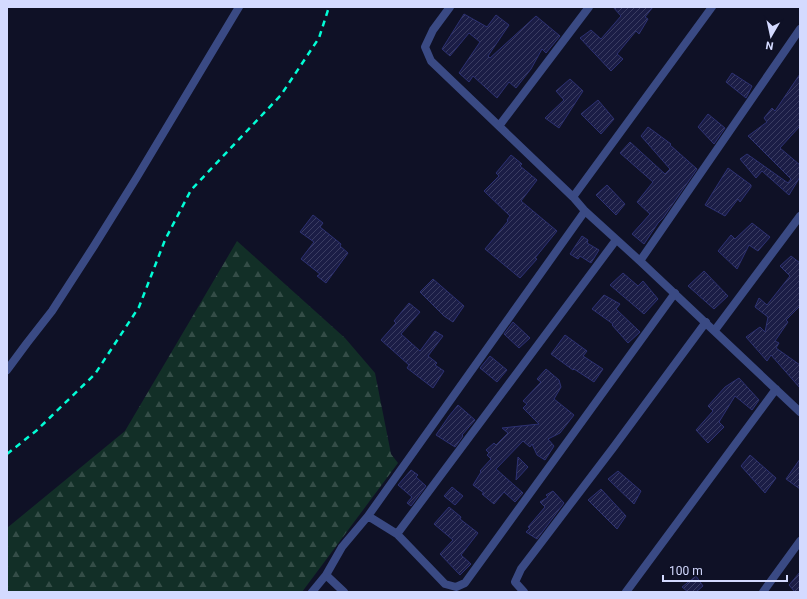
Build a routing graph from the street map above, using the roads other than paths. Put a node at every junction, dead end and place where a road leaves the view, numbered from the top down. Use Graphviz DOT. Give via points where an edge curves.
graph roads {
  1 [pos="239,7"];
  2 [pos="450,7"];
  3 [pos="589,7"];
  4 [pos="712,7"];
  5 [pos="800,29"];
  6 [pos="499,126"];
  7 [pos="573,197"];
  8 [pos="585,211"];
  9 [pos="800,216"];
  10 [pos="616,240"];
  11 [pos="640,261"];
  12 [pos="675,293"];
  13 [pos="706,322"];
  14 [pos="714,330"];
  15 [pos="7,370"];
  16 [pos="776,389"];
  17 [pos="799,408"];
  18 [pos="368,516"];
  19 [pos="397,534"];
  20 [pos="800,541"];
  21 [pos="326,575"];
  22 [pos="312,592"];
  23 [pos="344,592"];
  24 [pos="524,592"];
  25 [pos="626,592"];
  26 [pos="763,592"];
  1 -- 15 [label="street" via="94,246 52,311"];
  2 -- 6 [label="street" via="433,30 425,47 431,60"];
  3 -- 6 [label="street"];
  4 -- 7 [label="street"];
  5 -- 11 [label="street"];
  6 -- 7 [label="street"];
  7 -- 8 [label="street"];
  8 -- 10 [label="street"];
  8 -- 18 [label="street"];
  9 -- 14 [label="street"];
  10 -- 11 [label="street"];
  10 -- 19 [label="street"];
  11 -- 12 [label="street"];
  12 -- 13 [label="street"];
  12 -- 19 [label="street" via="465,583 456,587 445,584"];
  13 -- 14 [label="street"];
  13 -- 24 [label="street" via="521,569 515,582"];
  14 -- 16 [label="street"];
  16 -- 17 [label="street"];
  16 -- 25 [label="street"];
  18 -- 19 [label="street"];
  18 -- 21 [label="street" via="342,547"];
  20 -- 26 [label="street"];
  21 -- 22 [label="street"];
  21 -- 23 [label="street"];
}
